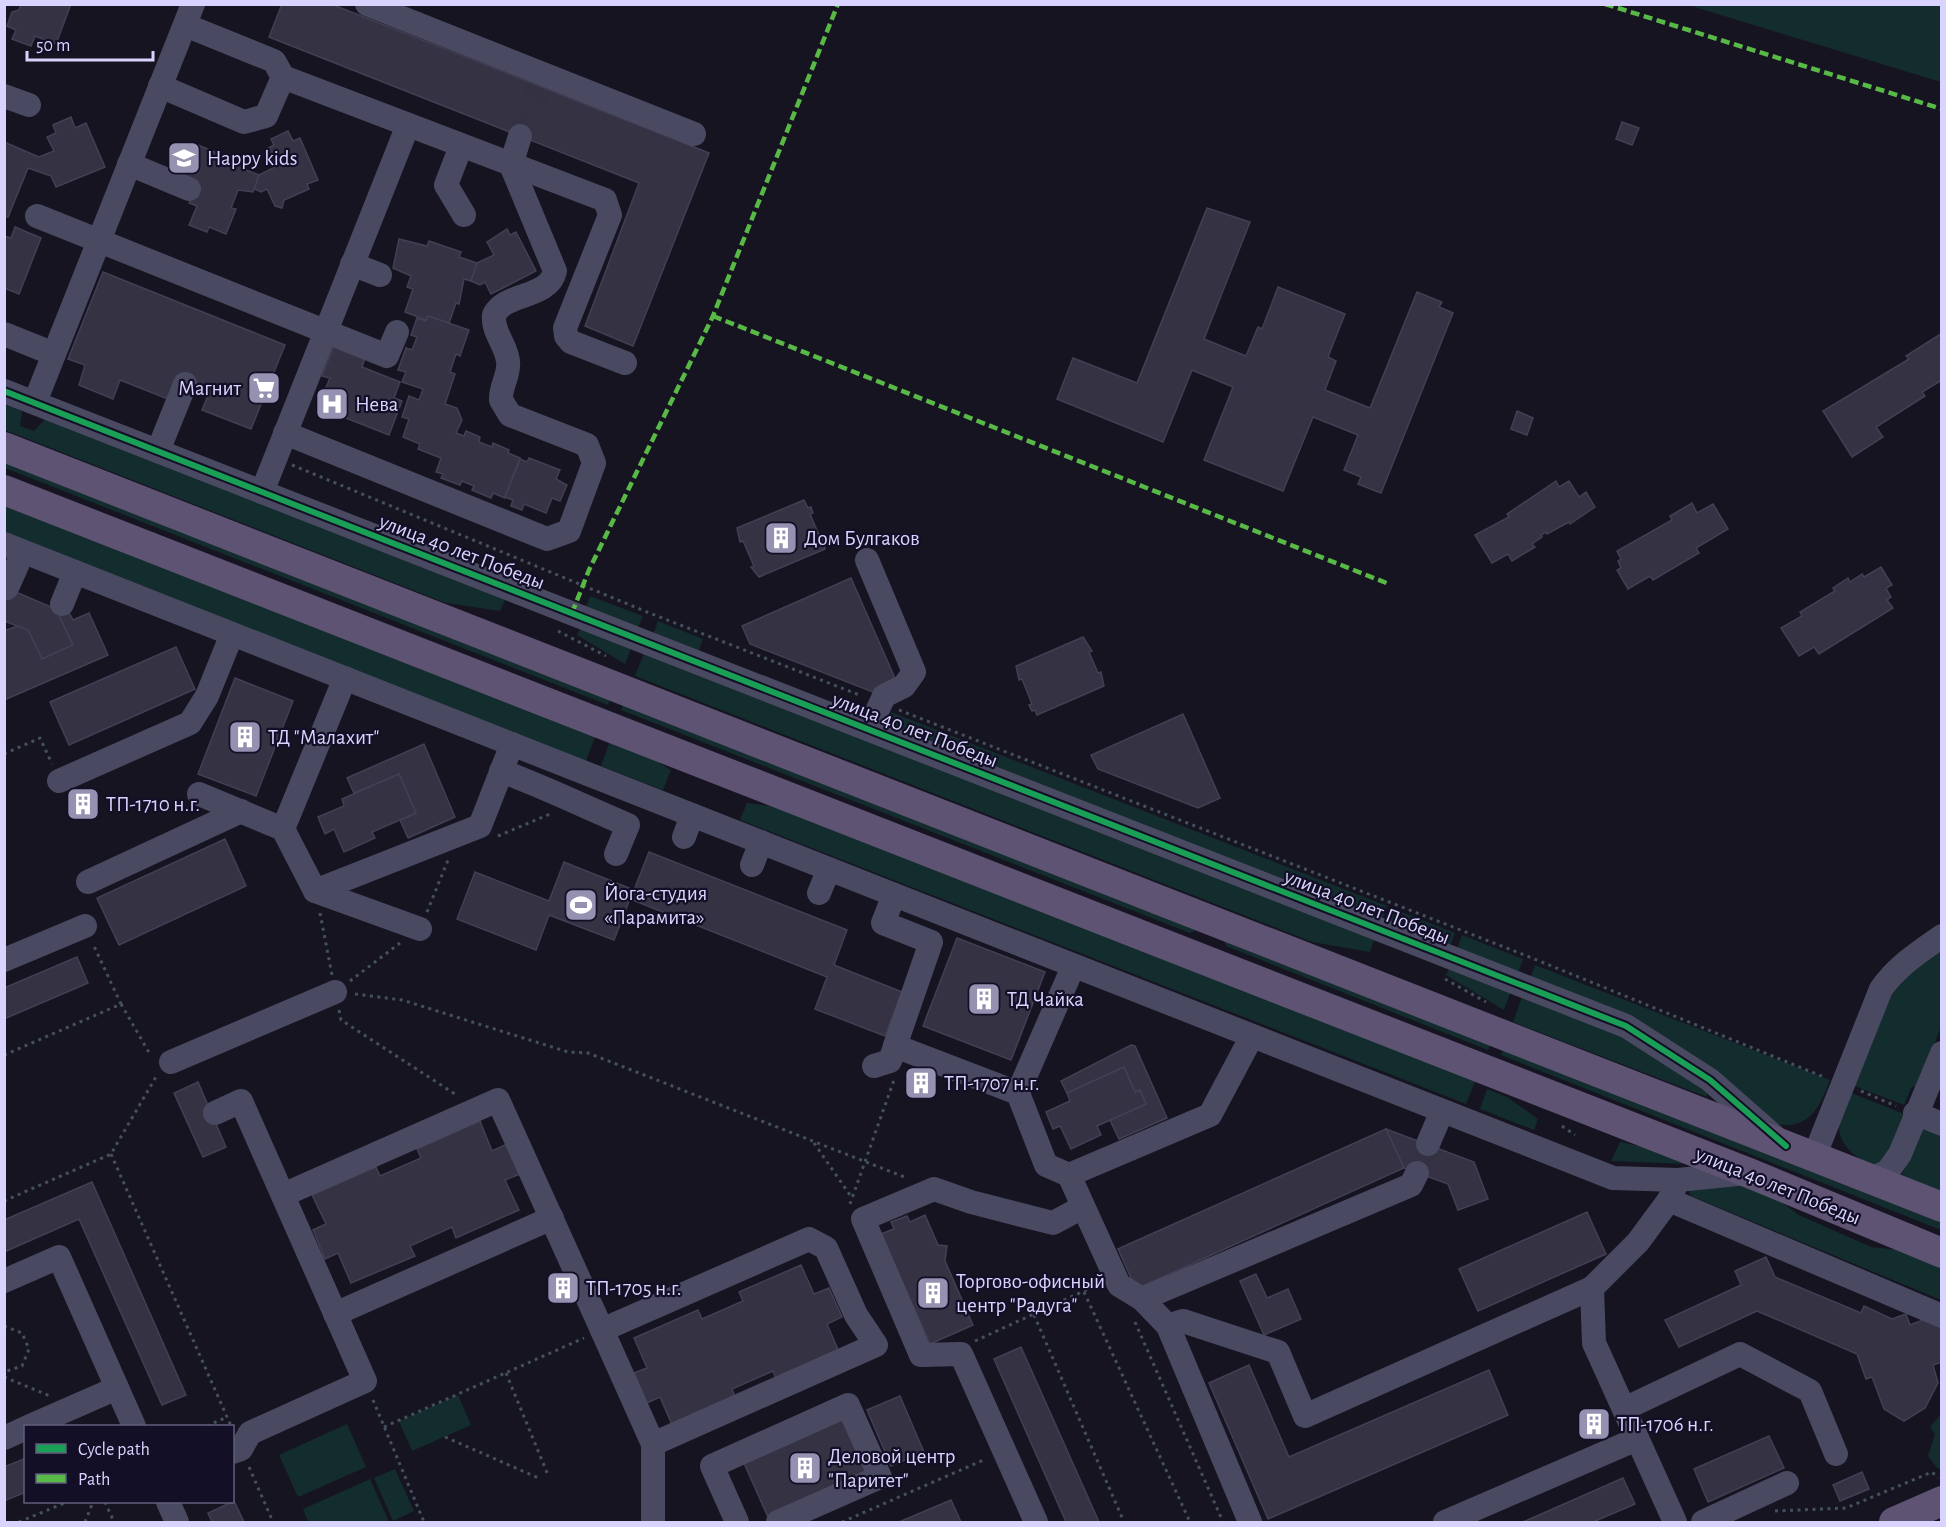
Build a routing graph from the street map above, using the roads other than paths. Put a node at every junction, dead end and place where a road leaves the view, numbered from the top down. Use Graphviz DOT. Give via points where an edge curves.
graph roads {
  1 [pos="367,4"];
  2 [pos="189,15"];
  3 [pos="283,77"];
  4 [pos="160,86"];
  5 [pos="4,96"];
  6 [pos="29,105"];
  7 [pos="408,125"];
  8 [pos="694,134"];
  9 [pos="520,136"];
  10 [pos="461,146"];
  11 [pos="129,164"];
  12 [pos="510,165"];
  13 [pos="189,189"];
  14 [pos="464,214"];
  15 [pos="37,216"];
  16 [pos="98,242"];
  17 [pos="352,264"];
  18 [pos="380,275"];
  19 [pos="325,332"];
  20 [pos="397,332"];
  21 [pos="4,334"];
  22 [pos="54,354"];
  23 [pos="625,363"];
  24 [pos="185,384"];
  25 [pos="4,390"];
  26 [pos="34,402"];
  27 [pos="285,433"];
  28 [pos="4,447"];
  29 [pos="158,451"];
  30 [pos="4,490"];
  31 [pos="262,492"];
  32 [pos="14,548"];
  33 [pos="867,560"];
  34 [pos="75,572"];
  35 [pos="7,588"];
  36 [pos="62,604"];
  37 [pos="232,634"];
  38 [pos="345,678"];
  39 [pos="869,729"];
  40 [pos="512,744"];
  41 [pos="501,771"];
  42 [pos="59,781"];
  43 [pos="199,794"];
  44 [pos="240,811"];
  45 [pos="283,829"];
  46 [pos="761,842"];
  47 [pos="616,854"];
  48 [pos="752,865"];
  49 [pos="829,869"];
  50 [pos="88,882"];
  51 [pos="315,891"];
  52 [pos="819,893"];
  53 [pos="894,895"];
  54 [pos="1210,920"];
  55 [pos="85,926"];
  56 [pos="420,929"];
  57 [pos="1941,936"];
  58 [pos="1196,956"];
  59 [pos="4,960"];
  60 [pos="1073,967"];
  61 [pos="335,992"];
  62 [pos="1252,1036"];
  63 [pos="895,1046"];
  64 [pos="1941,1053"];
  65 [pos="162,1065"];
  66 [pos="874,1066"];
  67 [pos="1018,1093"];
  68 [pos="1442,1111"];
  69 [pos="215,1113"];
  70 [pos="1915,1113"];
  71 [pos="1941,1124"];
  72 [pos="1428,1144"];
  73 [pos="1786,1146"];
  74 [pos="1814,1157"];
  75 [pos="1417,1173"];
  76 [pos="1749,1173"];
  77 [pos="1069,1175"];
  78 [pos="1871,1179"];
  79 [pos="1673,1190"];
  80 [pos="283,1195"];
  81 [pos="1083,1207"];
  82 [pos="1941,1207"];
  83 [pos="552,1218"];
  84 [pos="1941,1253"];
  85 [pos="4,1281"];
  86 [pos="1592,1288"];
  87 [pos="1137,1308"];
  88 [pos="335,1314"];
  89 [pos="1941,1316"];
  90 [pos="1168,1326"];
  91 [pos="602,1330"];
  92 [pos="117,1388"];
  93 [pos="1624,1408"];
  94 [pos="32,1425"];
  95 [pos="134,1425"];
  96 [pos="24,1429"];
  97 [pos="4,1438"];
  98 [pos="1637,1439"];
  99 [pos="653,1444"];
  100 [pos="237,1450"];
  101 [pos="1836,1454"];
  102 [pos="1787,1483"];
  103 [pos="1941,1502"];
  104 [pos="168,1503"];
  105 [pos="177,1522"];
  106 [pos="653,1522"];
  107 [pos="737,1522"];
  108 [pos="778,1522"];
  109 [pos="1036,1522"];
  110 [pos="1251,1522"];
  111 [pos="1444,1522"];
  112 [pos="1675,1522"];
  113 [pos="1703,1522"];
  114 [pos="1894,1522"];
  1 -- 8 [label="street" via="541,81"];
  2 -- 3 [label="street" via="274,61"];
  2 -- 4 [label="street"];
  3 -- 4 [label="street" via="266,116 244,122"];
  3 -- 7 [label="street"];
  4 -- 11 [label="street"];
  5 -- 6 [label="street"];
  7 -- 10 [label="street"];
  7 -- 17 [label="street"];
  9 -- 12 [label="street"];
  10 -- 12 [label="street"];
  10 -- 14 [label="street" via="446,185"];
  11 -- 13 [label="street"];
  11 -- 16 [label="street"];
  12 -- 23 [label="street" via="605,200 610,215 565,328 571,342"];
  12 -- 27 [label="street" via="555,271 548,284 503,305 494,315 508,362 501,400 510,415 587,445 594,463 569,531 548,539"];
  15 -- 16 [label="street"];
  16 -- 19 [label="street"];
  16 -- 22 [label="street"];
  17 -- 18 [label="street"];
  17 -- 19 [label="street"];
  19 -- 20 [label="street" via="387,356"];
  19 -- 27 [label="street"];
  21 -- 22 [label="street"];
  22 -- 26 [label="street"];
  24 -- 29 [label="street"];
  25 -- 26 [label="street, улица 40 лет Победы"];
  26 -- 29 [label="street, улица 40 лет Победы"];
  27 -- 31 [label="street"];
  28 -- 54 [label="main road, улица 40 лет Победы"];
  29 -- 31 [label="street, улица 40 лет Победы"];
  30 -- 58 [label="main road, улица 40 лет Победы"];
  31 -- 39 [label="street, улица 40 лет Победы"];
  32 -- 34 [label="street"];
  32 -- 35 [label="street"];
  33 -- 39 [label="street" via="914,672 904,686 884,696"];
  34 -- 36 [label="street"];
  34 -- 37 [label="street"];
  37 -- 38 [label="street"];
  37 -- 42 [label="street" via="207,696 190,723"];
  38 -- 40 [label="street"];
  38 -- 45 [label="street"];
  39 -- 73 [label="street, улица 40 лет Победы" via="1626,1026 1710,1080"];
  40 -- 41 [label="street"];
  40 -- 46 [label="street" via="688,826"];
  41 -- 47 [label="street" via="628,825"];
  41 -- 51 [label="street" via="480,826"];
  43 -- 44 [label="street"];
  44 -- 45 [label="street"];
  44 -- 50 [label="street"];
  45 -- 51 [label="street"];
  46 -- 48 [label="street"];
  46 -- 49 [label="street"];
  49 -- 52 [label="street"];
  49 -- 53 [label="street"];
  51 -- 56 [label="street"];
  53 -- 60 [label="street"];
  53 -- 63 [label="street" via="883,923 931,942"];
  54 -- 58 [label="main road"];
  54 -- 73 [label="main road, улица 40 лет Победы"];
  55 -- 59 [label="street"];
  57 -- 74 [label="street" via="1905,962 1881,989"];
  58 -- 76 [label="main road, улица 40 лет Победы"];
  60 -- 62 [label="street"];
  60 -- 67 [label="street"];
  61 -- 65 [label="street"];
  62 -- 68 [label="street"];
  62 -- 77 [label="street" via="1210,1115"];
  63 -- 66 [label="street" via="890,1061"];
  63 -- 67 [label="street"];
  64 -- 70 [label="street"];
  67 -- 77 [label="street" via="1046,1165"];
  68 -- 72 [label="street"];
  68 -- 79 [label="street" via="1613,1178"];
  69 -- 80 [label="street" via="241,1101"];
  70 -- 71 [label="street"];
  70 -- 78 [label="street" via="1900,1154 1888,1171"];
  73 -- 74 [label="main road, улица 40 лет Победы"];
  74 -- 78 [label="main road, улица 40 лет Победы"];
  75 -- 87 [label="street" via="1411,1185"];
  76 -- 79 [label="street"];
  76 -- 84 [label="main road, улица 40 лет Победы"];
  77 -- 81 [label="street"];
  78 -- 82 [label="main road, улица 40 лет Победы"];
  79 -- 86 [label="street" via="1638,1242"];
  79 -- 89 [label="street"];
  80 -- 83 [label="street" via="498,1100"];
  80 -- 88 [label="street"];
  81 -- 87 [label="street" via="1119,1285"];
  81 -- 109 [label="street" via="1053,1223 934,1189 863,1219 921,1355 961,1354"];
  83 -- 88 [label="street"];
  83 -- 91 [label="street"];
  85 -- 92 [label="street" via="59,1257"];
  86 -- 90 [label="street" via="1305,1416 1278,1352 1183,1321"];
  86 -- 93 [label="street" via="1594,1343"];
  87 -- 90 [label="street"];
  88 -- 100 [label="street" via="365,1382 250,1433"];
  90 -- 110 [label="street"];
  91 -- 99 [label="street"];
  91 -- 99 [label="street" via="809,1239 826,1248 856,1315 876,1345"];
  92 -- 94 [label="street"];
  92 -- 95 [label="street"];
  93 -- 98 [label="street"];
  93 -- 101 [label="street" via="1740,1354 1810,1391"];
  96 -- 97 [label="street"];
  98 -- 111 [label="street"];
  98 -- 112 [label="street"];
  99 -- 106 [label="street"];
  102 -- 113 [label="street"];
  103 -- 114 [label="main road"];
  104 -- 105 [label="street"];
  107 -- 108 [label="street" via="712,1466 848,1405 880,1477"];
}
